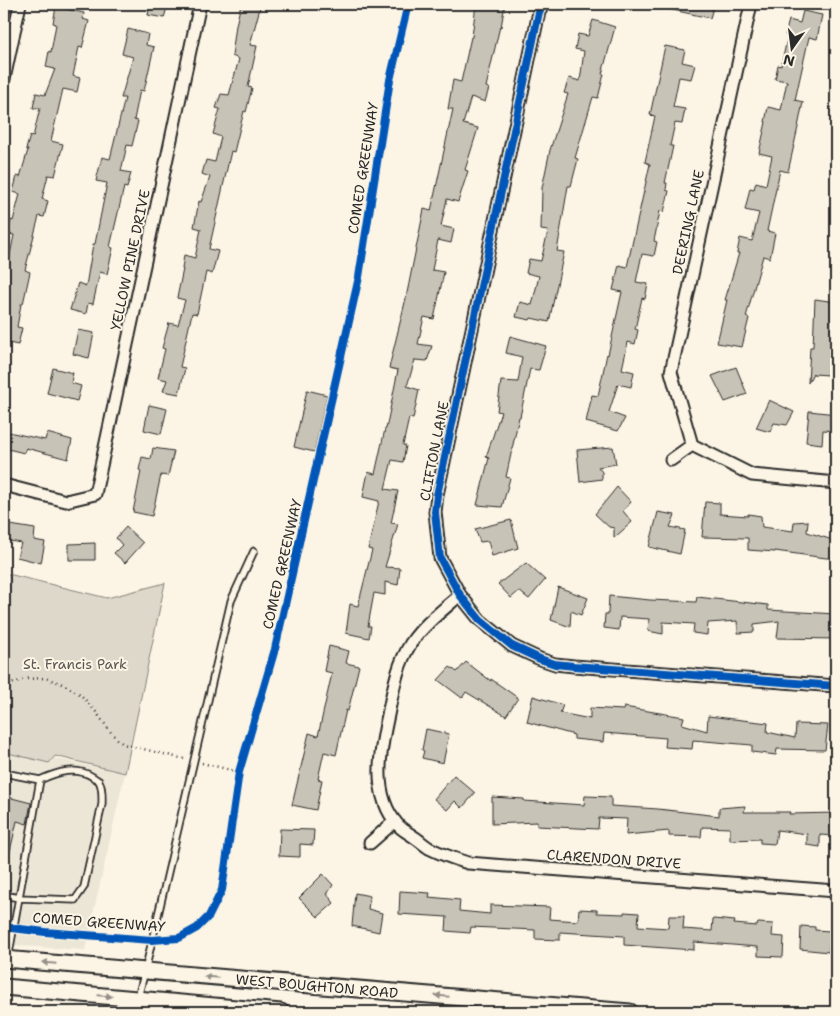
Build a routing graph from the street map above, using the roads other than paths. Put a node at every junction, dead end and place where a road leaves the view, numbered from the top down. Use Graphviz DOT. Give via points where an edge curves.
graph roads {
  1 [pos="20,4"];
  2 [pos="200,4"];
  3 [pos="544,4"];
  4 [pos="751,4"];
  5 [pos="4,79"];
  6 [pos="692,444"];
  7 [pos="671,460"];
  8 [pos="836,483"];
  9 [pos="4,485"];
  10 [pos="254,551"];
  11 [pos="460,595"];
  12 [pos="836,686"];
  13 [pos="4,773"];
  14 [pos="40,780"];
  15 [pos="397,823"];
  16 [pos="370,843"];
  17 [pos="836,891"];
  18 [pos="4,895"];
  19 [pos="19,898"];
  20 [pos="6,959"];
  21 [pos="145,971"];
  22 [pos="4,987"];
  23 [pos="138,999"];
  24 [pos="588,1010"];
  25 [pos="281,1012"];
  26 [pos="630,1012"];
  1 -- 5 [label="street"];
  2 -- 9 [label="street, YELLOW PINE DRIVE" via="95,494 66,501"];
  3 -- 11 [label="street, CLIFTON LANE" via="539,12 437,495 435,512 440,558"];
  4 -- 6 [label="street, DEERING LANE" via="671,372"];
  6 -- 7 [label="street"];
  6 -- 8 [label="street" via="752,475"];
  10 -- 21 [label="lane" via="231,601"];
  11 -- 12 [label="street, CLIFTON LANE" via="480,620 512,646 555,664"];
  11 -- 15 [label="street" via="412,642 402,658 396,678 380,765 386,806"];
  13 -- 14 [label="lane"];
  14 -- 19 [label="lane"];
  14 -- 19 [label="lane" via="67,771 86,773 98,780 102,804 84,887 75,900"];
  15 -- 16 [label="street"];
  15 -- 17 [label="street, CLARENDON DRIVE" via="428,848 468,863"];
  18 -- 19 [label="lane"];
  19 -- 20 [label="lane"];
  21 -- 20 [label="main road, WEST BOUGHTON ROAD, one-way"];
  21 -- 23 [label="lane"];
  24 -- 21 [label="main road, WEST BOUGHTON ROAD, one-way"];
  22 -- 23 [label="main road, one-way"];
  23 -- 25 [label="main road"];
  24 -- 26 [label="main road, WEST BOUGHTON ROAD"];
}
